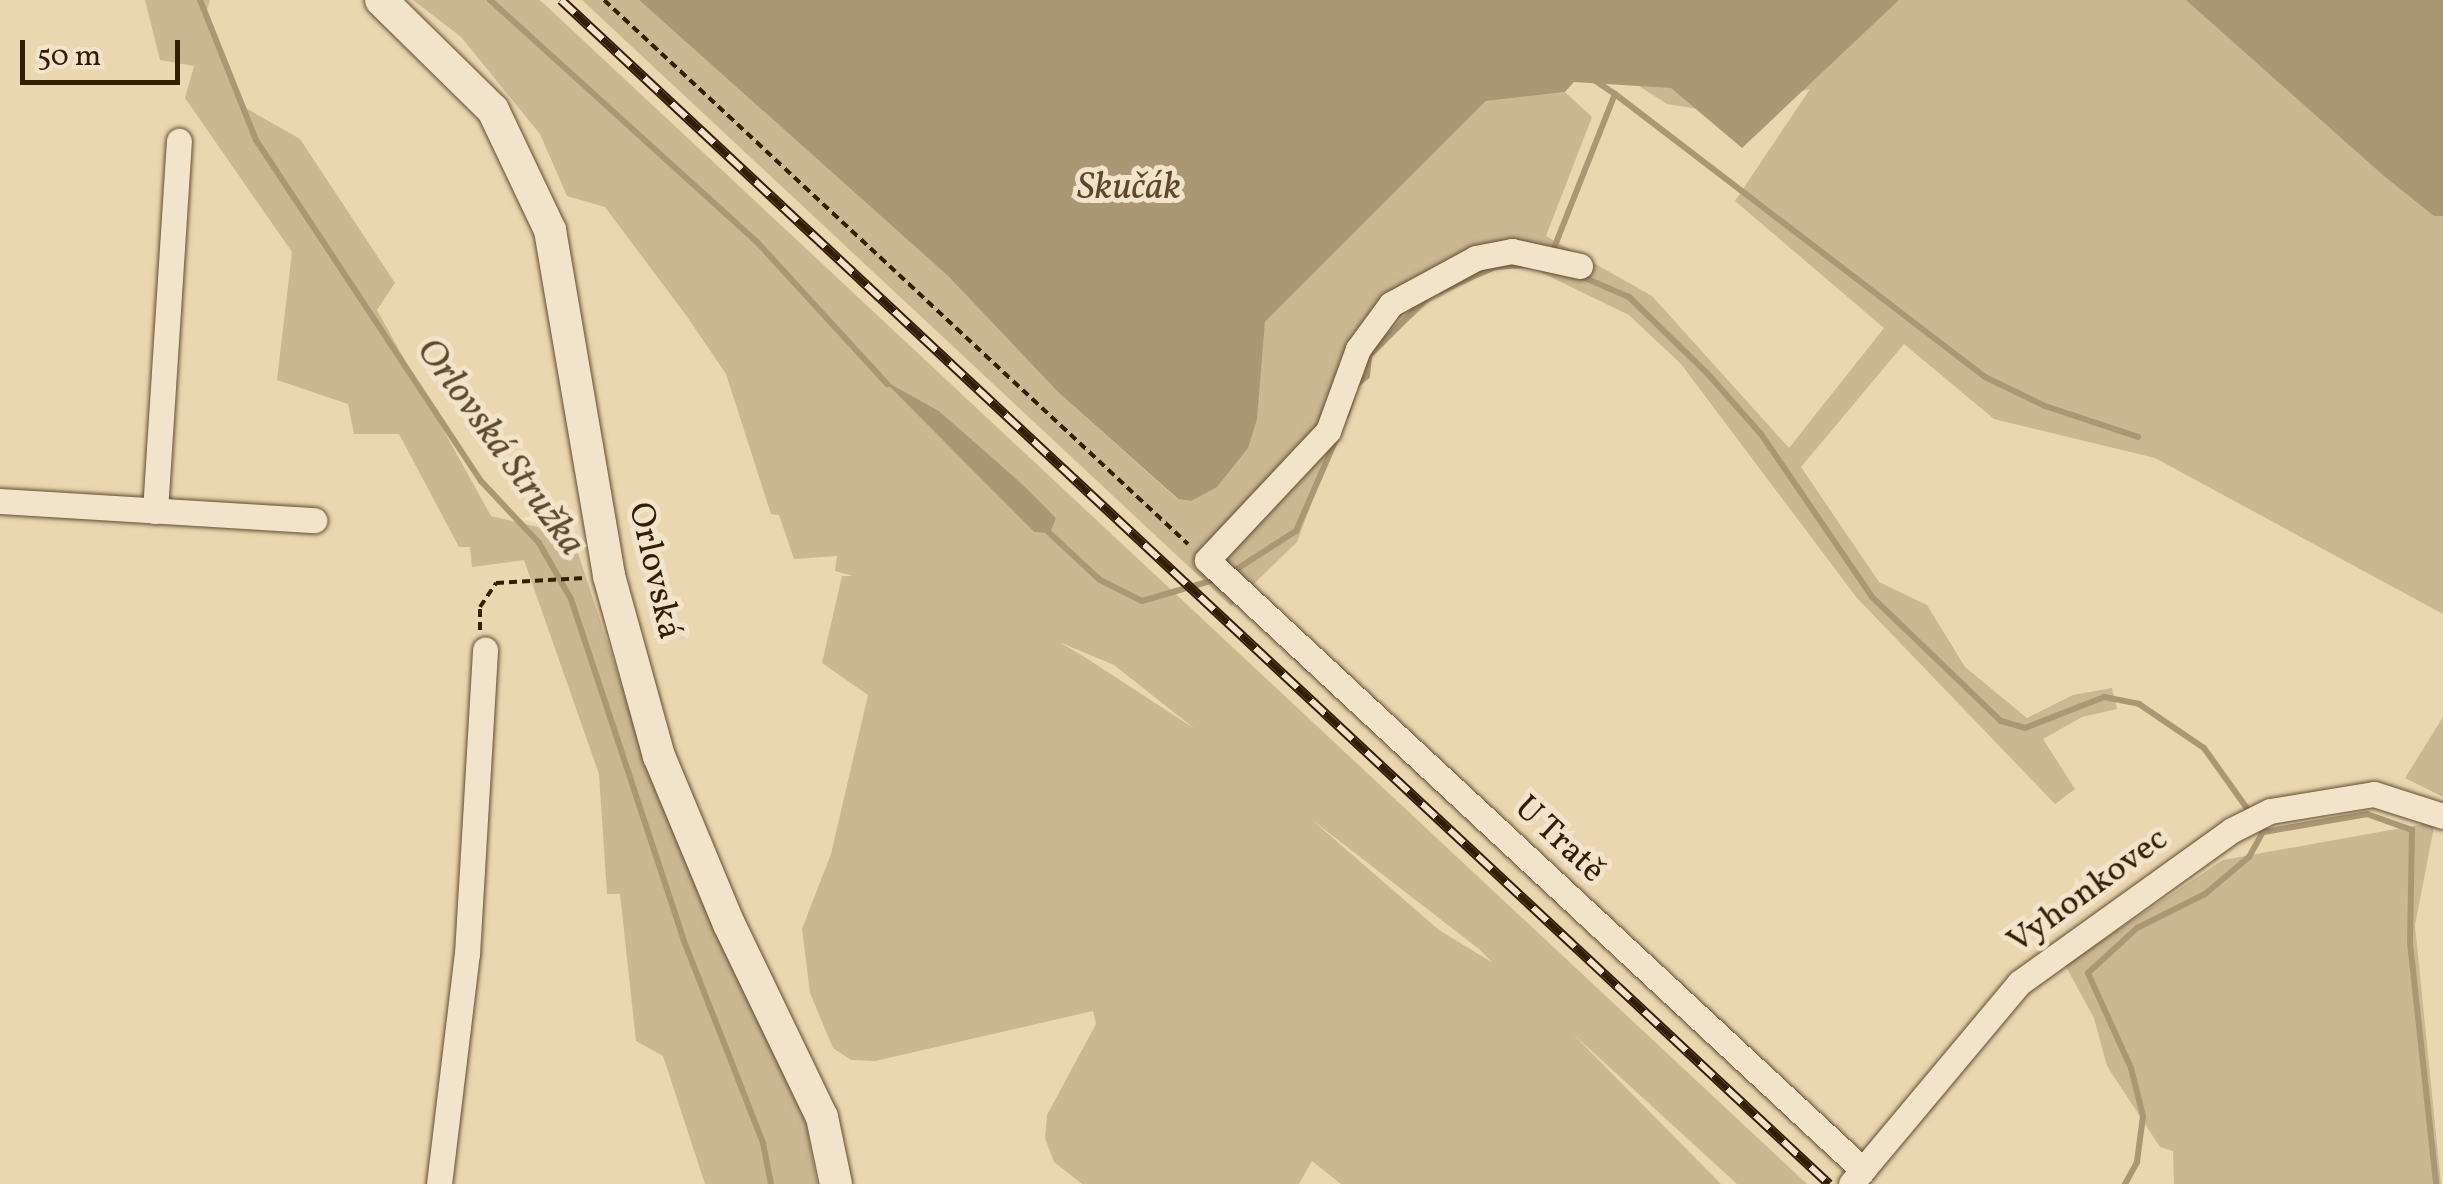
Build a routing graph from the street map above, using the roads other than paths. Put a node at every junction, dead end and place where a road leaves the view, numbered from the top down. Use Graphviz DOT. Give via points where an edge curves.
graph roads {
  1 [pos="381,0"];
  2 [pos="178,141"];
  3 [pos="1572,264"];
  4 [pos="0,502"];
  5 [pos="155,511"];
  6 [pos="314,520"];
  7 [pos="485,650"];
  8 [pos="2443,816"];
  9 [pos="1857,1177"];
  10 [pos="439,1184"];
  11 [pos="836,1184"];
  1 -- 11 [label="main road, Orlovská" via="494,110 550,230 609,576 659,756 728,924 822,1117"];
  2 -- 5 [label="street"];
  3 -- 9 [label="street, U Tratě" via="1512,251 1476,258 1390,304 1358,348 1328,431 1210,564"];
  4 -- 5 [label="street"];
  5 -- 6 [label="street"];
  7 -- 10 [label="street" via="467,954"];
  8 -- 9 [label="street, Vyhonkovec" via="2374,794 2267,813 2241,826 2020,984"];
}
